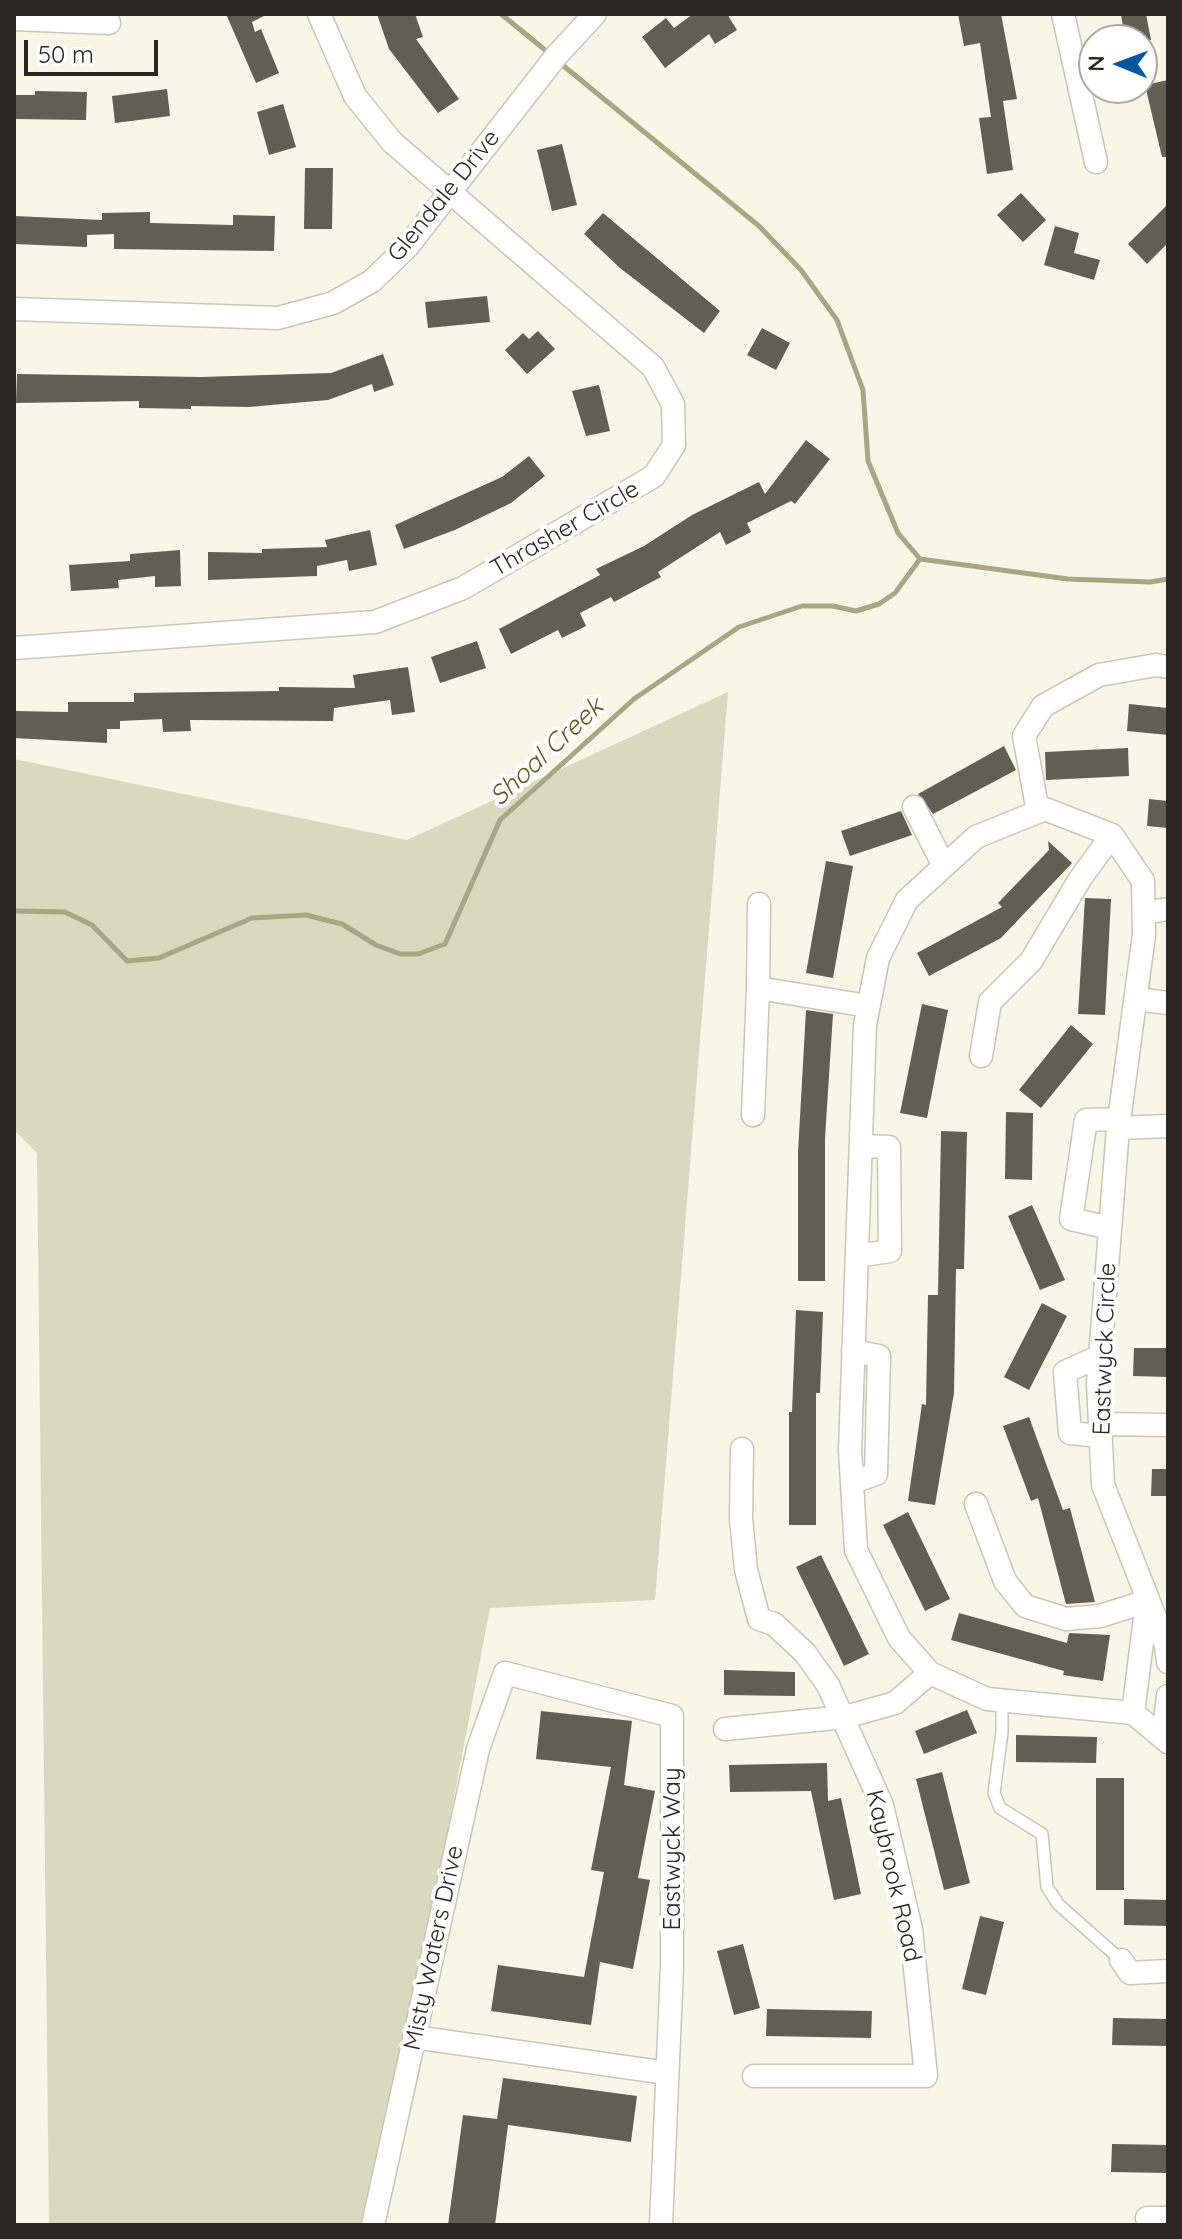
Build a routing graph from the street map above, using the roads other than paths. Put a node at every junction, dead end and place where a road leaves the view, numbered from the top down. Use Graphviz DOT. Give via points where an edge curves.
graph roads {
  1 [pos="319,14"];
  2 [pos="595,14"];
  3 [pos="1063,14"];
  4 [pos="14,19"];
  5 [pos="109,23"];
  6 [pos="1096,162"];
  7 [pos="448,193"];
  8 [pos="14,309"];
  9 [pos="14,648"];
  10 [pos="1168,667"];
  11 [pos="914,807"];
  12 [pos="1038,812"];
  13 [pos="1112,835"];
  14 [pos="944,866"];
  15 [pos="759,904"];
  16 [pos="1168,909"];
  17 [pos="1144,913"];
  18 [pos="758,988"];
  19 [pos="1136,999"];
  20 [pos="1168,1003"];
  21 [pos="868,1006"];
  22 [pos="981,1056"];
  23 [pos="753,1115"];
  24 [pos="1118,1124"];
  25 [pos="1168,1126"];
  26 [pos="861,1146"];
  27 [pos="1110,1228"];
  28 [pos="857,1256"];
  29 [pos="1100,1356"];
  30 [pos="1168,1425"];
  31 [pos="1100,1430"];
  32 [pos="742,1449"];
  33 [pos="976,1504"];
  34 [pos="1148,1601"];
  35 [pos="1143,1646"];
  36 [pos="1167,1651"];
  37 [pos="505,1673"];
  38 [pos="930,1673"];
  39 [pos="1168,1696"];
  40 [pos="1002,1701"];
  41 [pos="1133,1713"];
  42 [pos="845,1717"];
  43 [pos="725,1729"];
  44 [pos="1166,1740"];
  45 [pos="1121,1960"];
  46 [pos="1168,1971"];
  47 [pos="414,2037"];
  48 [pos="667,2073"];
  49 [pos="754,2076"];
  50 [pos="373,2225"];
  51 [pos="661,2225"];
  1 -- 7 [label="street, Thrasher Circle" via="355,96 392,142"];
  2 -- 7 [label="street, Glendale Drive"];
  3 -- 6 [label="street"];
  4 -- 5 [label="street"];
  7 -- 8 [label="street, Glendale Drive" via="408,246 372,281 333,303 278,318"];
  7 -- 9 [label="street, Thrasher Circle" via="653,367 673,404 674,445 654,476 463,588 375,622"];
  10 -- 12 [label="street" via="1099,675 1043,706 1024,736"];
  11 -- 14 [label="street"];
  12 -- 13 [label="street" via="1045,809"];
  12 -- 14 [label="street" via="976,837"];
  13 -- 17 [label="street, Eastwyck Circle" via="1143,881"];
  13 -- 22 [label="street" via="1031,961 990,1002"];
  14 -- 21 [label="street" via="907,900 878,958"];
  15 -- 18 [label="street"];
  16 -- 17 [label="street"];
  17 -- 19 [label="street, Eastwyck Circle"];
  18 -- 21 [label="street"];
  18 -- 23 [label="street"];
  19 -- 20 [label="street"];
  19 -- 24 [label="street, Eastwyck Circle"];
  21 -- 26 [label="street"];
  24 -- 25 [label="street"];
  24 -- 27 [label="street, Eastwyck Circle"];
  24 -- 27 [label="street" via="1086,1120 1071,1219"];
  26 -- 28 [label="street"];
  26 -- 28 [label="street" via="889,1147 890,1251"];
  27 -- 29 [label="street, Eastwyck Circle"];
  28 -- 38 [label="street" via="853,1351 879,1356 876,1474 852,1482 856,1550 899,1638"];
  29 -- 31 [label="street, Eastwyck Circle"];
  29 -- 31 [label="street" via="1065,1372 1070,1433"];
  30 -- 31 [label="street"];
  31 -- 34 [label="street, Eastwyck Circle" via="1103,1485"];
  32 -- 42 [label="street, Kaybrook Road" via="746,1570 759,1619 774,1624 805,1653"];
  33 -- 34 [label="street" via="1005,1581 1025,1606 1066,1619 1100,1616"];
  34 -- 35 [label="street, Eastwyck Circle"];
  34 -- 36 [label="street"];
  35 -- 36 [label="street"];
  35 -- 41 [label="street, Eastwyck Circle"];
  37 -- 47 [label="street, Misty Waters Drive" via="478,1749"];
  37 -- 48 [label="street, Eastwyck Way" via="672,1716"];
  38 -- 40 [label="street"];
  38 -- 42 [label="street" via="895,1703"];
  39 -- 44 [label="street"];
  40 -- 41 [label="street"];
  40 -- 45 [label="lane" via="994,1793 1000,1808 1042,1834 1047,1887 1058,1904"];
  41 -- 44 [label="street"];
  42 -- 43 [label="street"];
  42 -- 49 [label="street, Kaybrook Road" via="882,1805 907,1914 926,2076"];
  45 -- 46 [label="street" via="1130,1973"];
  47 -- 48 [label="street"];
  47 -- 50 [label="street, Misty Waters Drive"];
  48 -- 51 [label="street, Eastwyck Way"];
}
